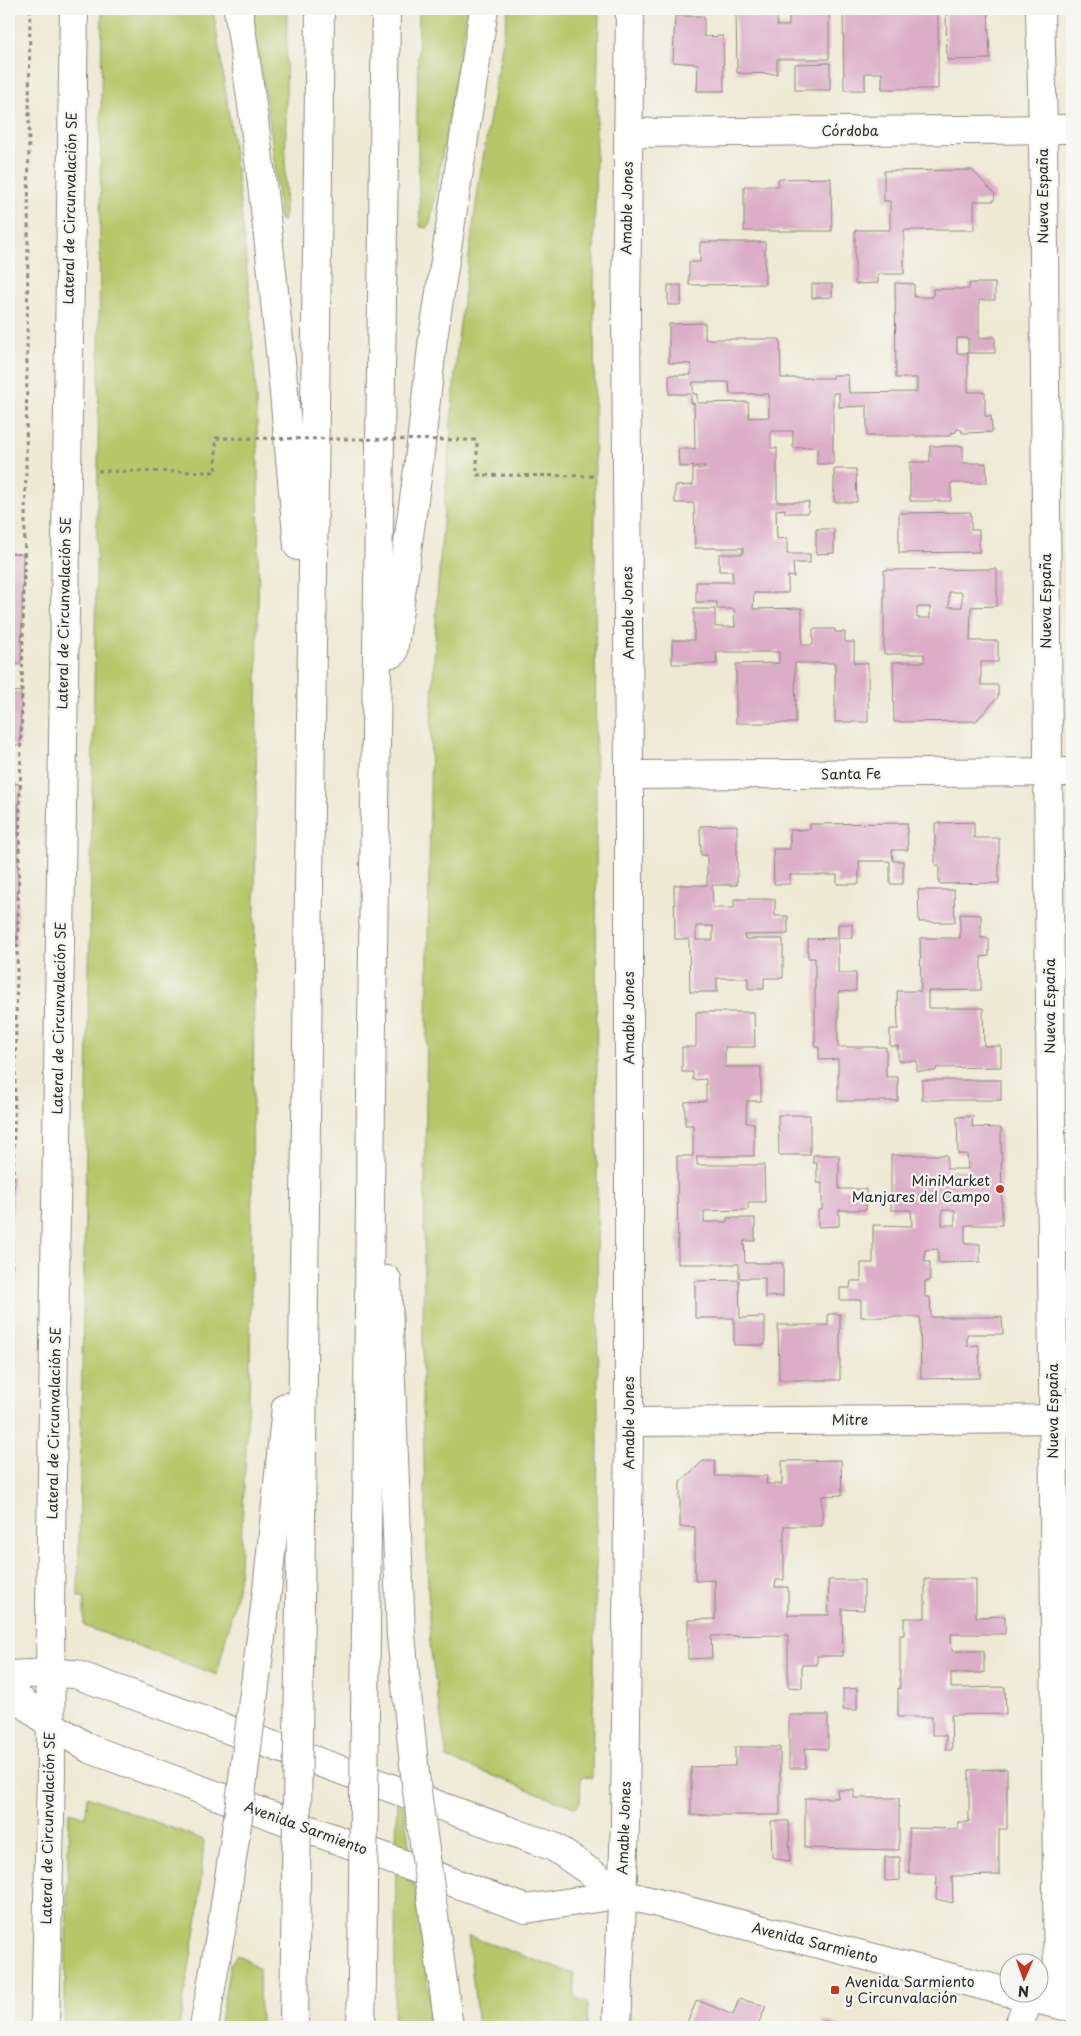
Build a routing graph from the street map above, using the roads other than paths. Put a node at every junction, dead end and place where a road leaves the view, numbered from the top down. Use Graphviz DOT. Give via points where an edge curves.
graph roads {
  1 [pos="74,9"];
  2 [pos="238,9"];
  3 [pos="320,9"];
  4 [pos="386,9"];
  5 [pos="484,9"];
  6 [pos="630,9"];
  7 [pos="1040,9"];
  8 [pos="1043,129"];
  9 [pos="1072,129"];
  10 [pos="628,133"];
  11 [pos="311,701"];
  12 [pos="1060,772"];
  13 [pos="629,775"];
  14 [pos="376,789"];
  15 [pos="374,950"];
  16 [pos="303,1237"];
  17 [pos="1063,1419"];
  18 [pos="629,1422"];
  19 [pos="50,1673"];
  20 [pos="9,1676"];
  21 [pos="9,1691"];
  22 [pos="50,1724"];
  23 [pos="622,1894"];
  24 [pos="998,1989"];
  25 [pos="1048,2002"];
  26 [pos="1018,2004"];
  27 [pos="1065,2006"];
  28 [pos="448,2016"];
  29 [pos="45,2027"];
  30 [pos="204,2027"];
  31 [pos="294,2027"];
  32 [pos="361,2027"];
  33 [pos="617,2027"];
  34 [pos="1018,2027"];
  1 -- 19 [label="main road, Lateral de Circunvalación SE"];
  2 -- 11 [label="main road" via="269,231"];
  3 -- 11 [label="main road"];
  4 -- 14 [label="main road"];
  5 -- 14 [label="main road" via="433,338"];
  6 -- 10 [label="main road, Amable Jones"];
  7 -- 8 [label="main road, Nueva España"];
  8 -- 9 [label="main road, Córdoba"];
  8 -- 10 [label="main road, Córdoba"];
  8 -- 12 [label="main road, Nueva España"];
  10 -- 13 [label="main road, Amable Jones"];
  11 -- 16 [label="main road"];
  12 -- 13 [label="main road, Santa Fe"];
  12 -- 17 [label="main road, Nueva España"];
  13 -- 18 [label="main road, Amable Jones"];
  14 -- 15 [label="main road"];
  15 -- 28 [label="main road, bridge" via="401,1636 416,1784"];
  15 -- 32 [label="main road, bridge"];
  16 -- 30 [label="main road, bridge" via="267,1591 238,1818"];
  16 -- 31 [label="main road, bridge"];
  17 -- 18 [label="main road, Mitre"];
  17 -- 27 [label="main road, Nueva España"];
  18 -- 23 [label="main road, Amable Jones"];
  19 -- 20 [label="main road, Avenida Sarmiento"];
  19 -- 22 [label="main road, Lateral de Circunvalación SE"];
  19 -- 23 [label="main road, Avenida Sarmiento" via="75,1674 554,1847"];
  21 -- 22 [label="main road, Avenida Sarmiento"];
  22 -- 23 [label="main road, Avenida Sarmiento" via="90,1749 526,1909"];
  22 -- 29 [label="main road, Lateral de Circunvalación SE"];
  23 -- 24 [label="main road, Avenida Sarmiento"];
  23 -- 33 [label="main road, Amable Jones"];
  25 -- 27 [label="main road, Avenida Sarmiento"];
  26 -- 34 [label="main road"];
}
